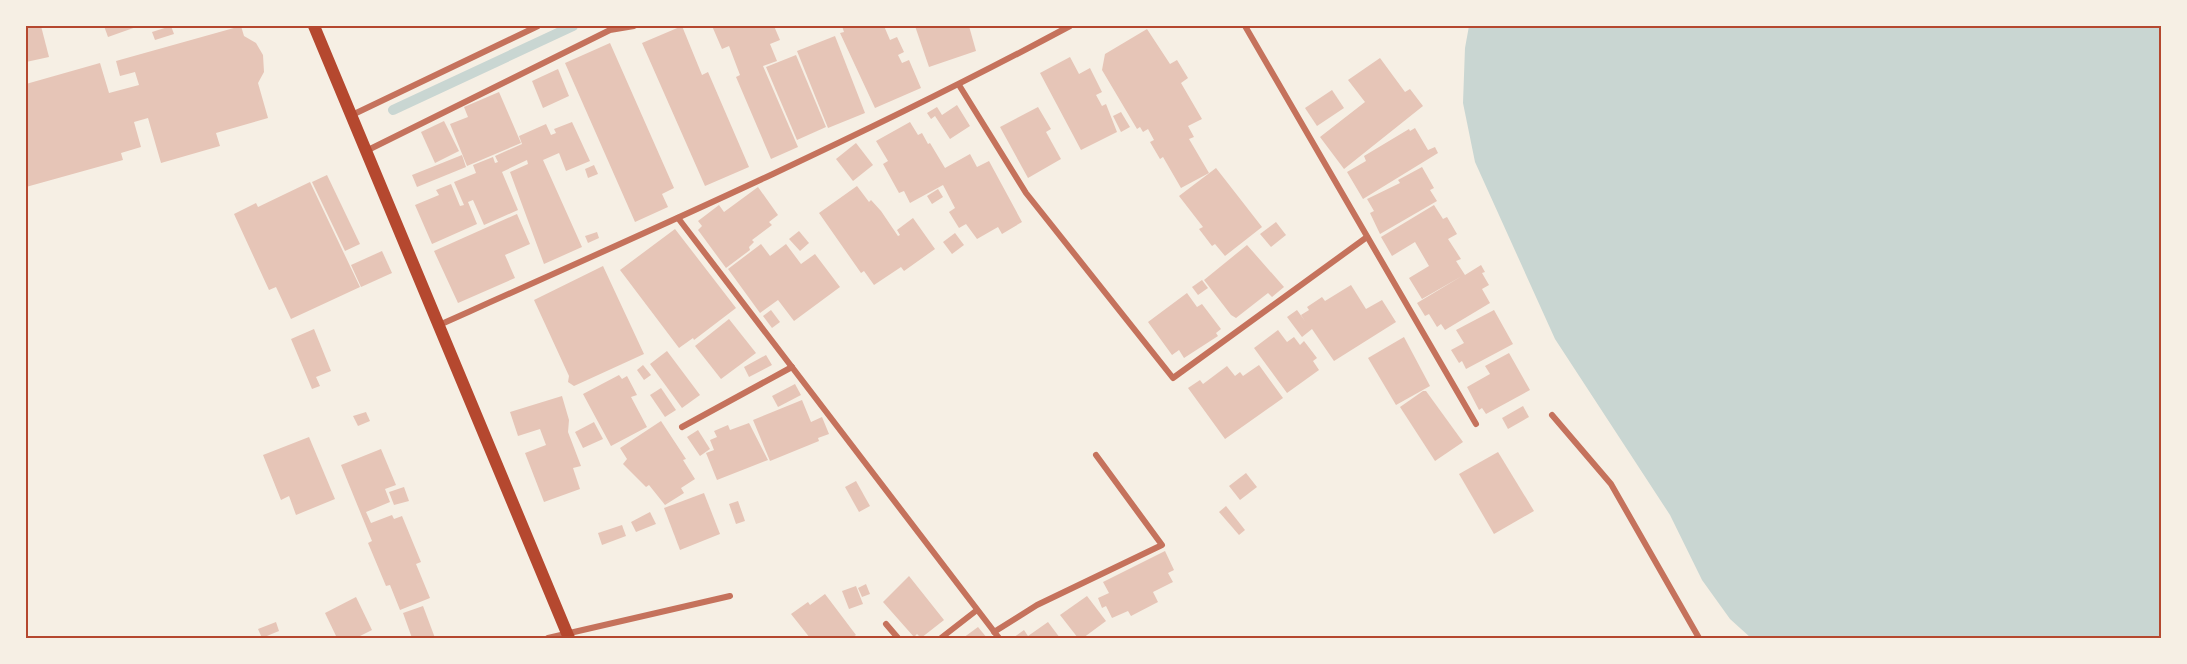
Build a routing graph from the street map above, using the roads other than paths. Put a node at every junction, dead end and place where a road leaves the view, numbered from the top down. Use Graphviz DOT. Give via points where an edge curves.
graph roads {
  1 [pos="314,26"];
  2 [pos="538,26"];
  3 [pos="634,26"];
  4 [pos="1070,26"];
  5 [pos="1245,26"];
  6 [pos="958,85"];
  7 [pos="351,115"];
  8 [pos="366,151"];
  9 [pos="678,218"];
  10 [pos="1367,237"];
  11 [pos="439,325"];
  12 [pos="792,367"];
  13 [pos="1552,415"];
  14 [pos="1476,424"];
  15 [pos="682,427"];
  16 [pos="1096,455"];
  17 [pos="730,596"];
  18 [pos="977,610"];
  19 [pos="886,624"];
  20 [pos="994,632"];
  21 [pos="568,637"];
  22 [pos="548,639"];
  23 [pos="898,639"];
  24 [pos="941,639"];
  25 [pos="999,639"];
  26 [pos="1699,639"];
  1 -- 7 [label="main road"];
  2 -- 7 [label="street"];
  3 -- 8 [label="street" via="610,30"];
  4 -- 6 [label="street"];
  5 -- 10 [label="street"];
  6 -- 9 [label="street"];
  6 -- 10 [label="street" via="1026,193 1173,378"];
  7 -- 8 [label="main road"];
  8 -- 11 [label="main road"];
  9 -- 11 [label="street"];
  9 -- 12 [label="street"];
  10 -- 14 [label="street"];
  11 -- 21 [label="main road"];
  12 -- 15 [label="street"];
  12 -- 18 [label="street"];
  13 -- 26 [label="street" via="1611,484"];
  16 -- 20 [label="street" via="1162,545 1037,605"];
  17 -- 21 [label="street"];
  18 -- 20 [label="street"];
  18 -- 24 [label="street"];
  19 -- 23 [label="street"];
  20 -- 25 [label="street"];
  21 -- 22 [label="street"];
}
